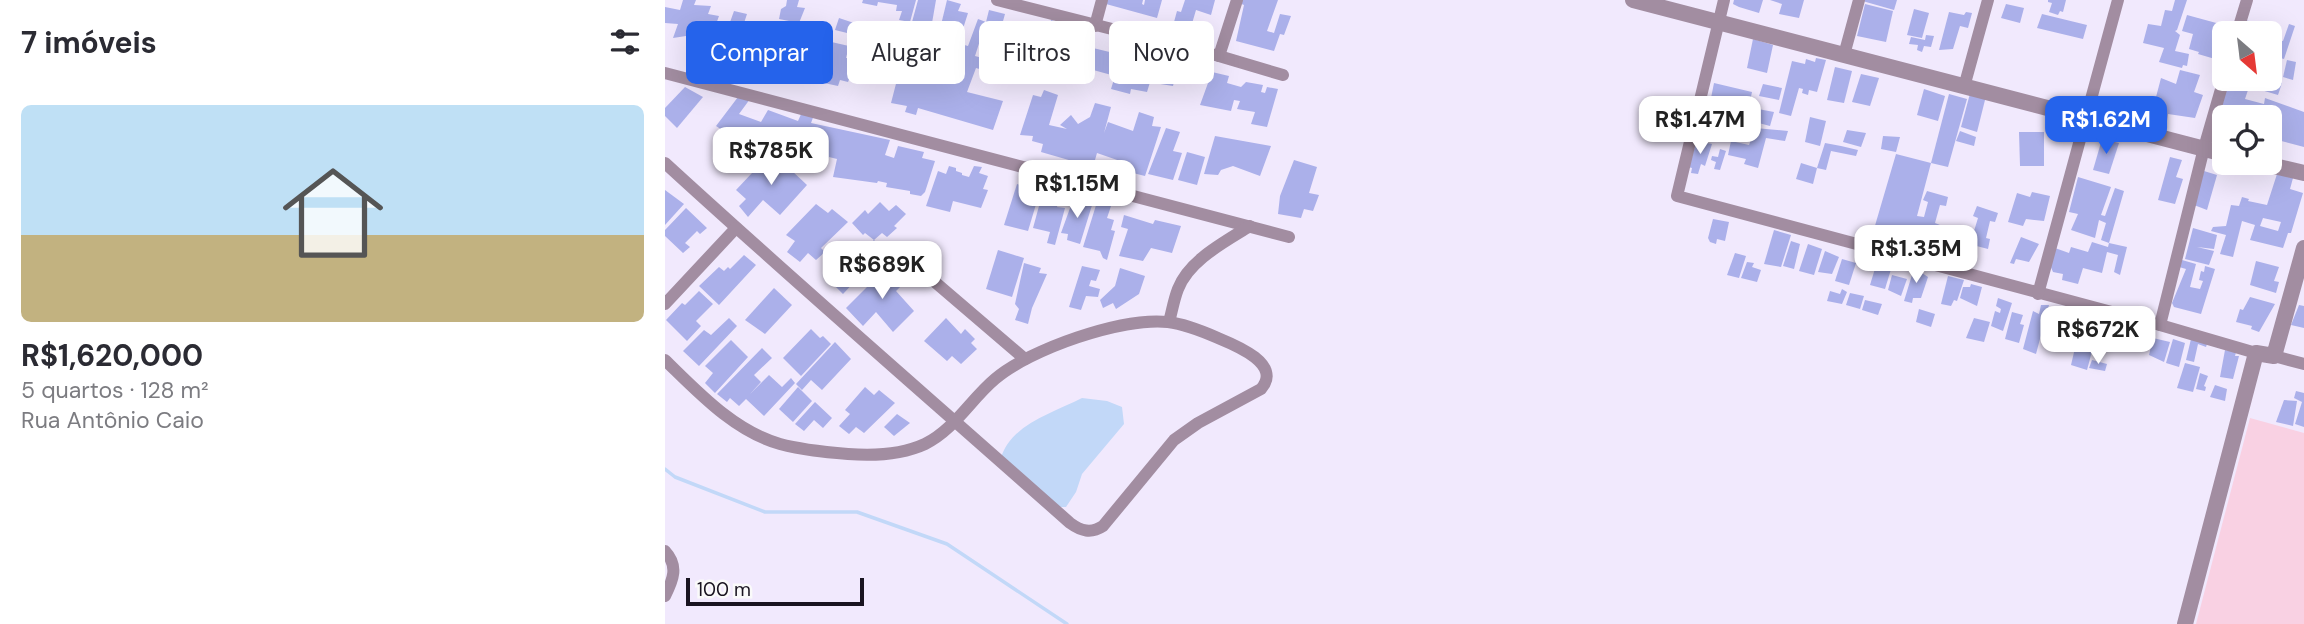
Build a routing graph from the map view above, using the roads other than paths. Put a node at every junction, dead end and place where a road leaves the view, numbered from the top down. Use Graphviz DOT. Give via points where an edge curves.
graph roads {
  1 [pos="997,0"];
  2 [pos="1102,0"];
  3 [pos="1237,0"];
  4 [pos="1633,0"];
  5 [pos="1724,0"];
  6 [pos="1859,0"];
  7 [pos="1988,0"];
  8 [pos="2118,0"];
  9 [pos="2247,0"];
  10 [pos="1076,21"];
  11 [pos="2241,21"];
  12 [pos="1718,23"];
  13 [pos="1095,26"];
  14 [pos="1844,55"];
  15 [pos="1219,56"];
  16 [pos="665,73"];
  17 [pos="1283,75"];
  18 [pos="1964,87"];
  19 [pos="2221,91"];
  20 [pos="2086,117"];
  21 [pos="2204,149"];
  22 [pos="2212,151"];
  23 [pos="665,163"];
  24 [pos="2282,168"];
  25 [pos="2304,173"];
  26 [pos="1250,226"];
  27 [pos="736,228"];
  28 [pos="1289,237"];
  29 [pos="2304,248"];
  30 [pos="915,265"];
  31 [pos="2038,294"];
  32 [pos="665,304"];
  33 [pos="1169,322"];
  34 [pos="2160,325"];
  35 [pos="2256,353"];
  36 [pos="2274,356"];
  37 [pos="1025,359"];
  38 [pos="665,360"];
  39 [pos="2304,364"];
  40 [pos="955,421"];
  41 [pos="665,551"];
  42 [pos="665,596"];
  43 [pos="2185,624"];
  1 -- 10 [label="street"];
  2 -- 13 [label="street"];
  3 -- 15 [label="street"];
  4 -- 12 [label="street"];
  5 -- 12 [label="street"];
  6 -- 14 [label="street"];
  7 -- 18 [label="street"];
  8 -- 20 [label="street"];
  9 -- 11 [label="street"];
  12 -- 14 [label="street"];
  12 -- 31 [label="street" via="1677,195"];
  13 -- 15 [label="street"];
  14 -- 18 [label="street"];
  15 -- 17 [label="street"];
  16 -- 26 [label="street"];
  18 -- 20 [label="street"];
  19 -- 21 [label="street"];
  20 -- 21 [label="street"];
  20 -- 31 [label="street"];
  21 -- 22 [label="street"];
  21 -- 34 [label="street"];
  23 -- 27 [label="street"];
  24 -- 25 [label="street"];
  26 -- 28 [label="street"];
  26 -- 33 [label="street" via="1189,272 1178,288"];
  27 -- 32 [label="street"];
  27 -- 40 [label="street"];
  29 -- 36 [label="street"];
  30 -- 37 [label="street"];
  31 -- 34 [label="street"];
  33 -- 37 [label="street" via="1118,327"];
  33 -- 40 [label="street" via="1215,336 1255,357 1264,366 1266,382 1174,440 1099,529 1082,530 1070,523"];
  34 -- 35 [label="street"];
  35 -- 36 [label="street"];
  35 -- 43 [label="street"];
  36 -- 39 [label="street"];
  37 -- 40 [label="street" via="996,378"];
  38 -- 40 [label="street" via="735,421 777,443 800,448 896,453 932,440"];
  41 -- 42 [label="street" via="674,573"];
}
